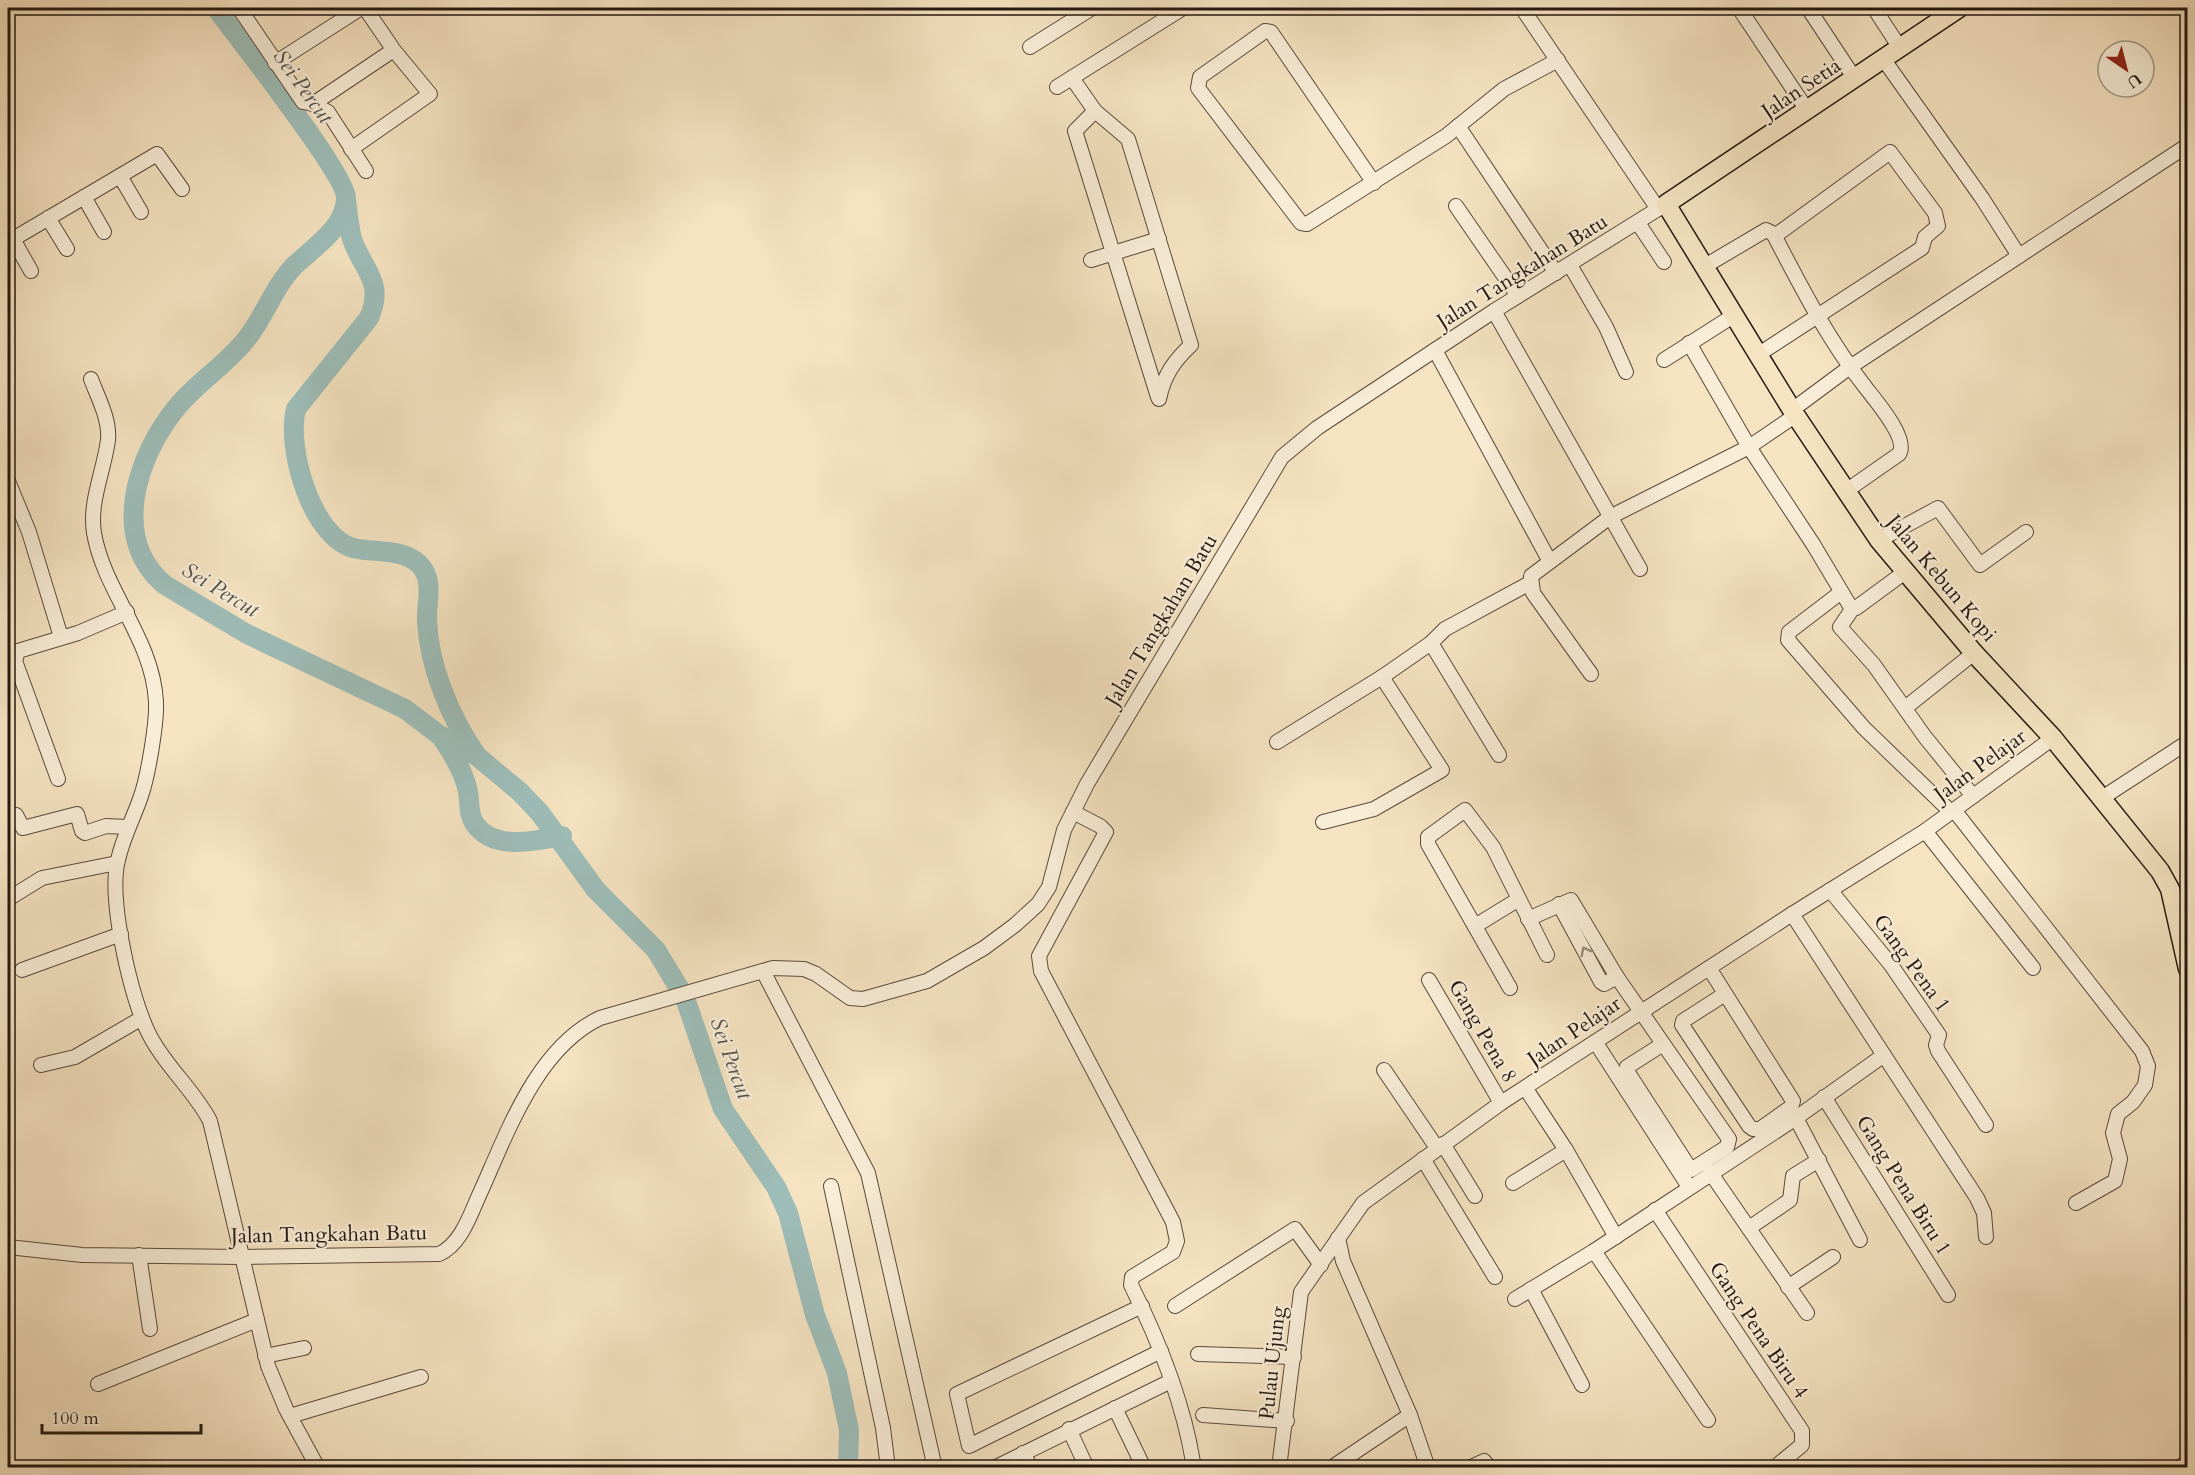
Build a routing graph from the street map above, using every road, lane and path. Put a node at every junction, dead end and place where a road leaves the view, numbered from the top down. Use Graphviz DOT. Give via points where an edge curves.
graph roads {
  1 [pos="363,8"];
  2 [pos="1092,8"];
  3 [pos="1183,8"];
  4 [pos="1522,8"];
  5 [pos="1739,8"];
  6 [pos="1808,8"];
  7 [pos="1874,8"];
  8 [pos="1959,8"];
  9 [pos="243,9"];
  10 [pos="1030,47"];
  11 [pos="392,48"];
  12 [pos="1900,48"];
  13 [pos="1558,60"];
  14 [pos="1884,60"];
  15 [pos="275,63"];
  16 [pos="1072,78"];
  17 [pos="1855,79"];
  18 [pos="1058,87"];
  19 [pos="313,104"];
  20 [pos="1807,110"];
  21 [pos="1095,111"];
  22 [pos="1458,126"];
  23 [pos="2187,145"];
  24 [pos="351,148"];
  25 [pos="366,171"];
  26 [pos="120,176"];
  27 [pos="1374,183"];
  28 [pos="182,189"];
  29 [pos="84,197"];
  30 [pos="1456,206"];
  31 [pos="1662,207"];
  32 [pos="141,212"];
  33 [pos="48,218"];
  34 [pos="1638,223"];
  35 [pos="104,232"];
  36 [pos="1774,235"];
  37 [pos="1159,239"];
  38 [pos="10,240"];
  39 [pos="67,249"];
  40 [pos="1113,253"];
  41 [pos="2019,256"];
  42 [pos="1091,260"];
  43 [pos="1664,262"];
  44 [pos="1570,265"];
  45 [pos="1705,266"];
  46 [pos="31,271"];
  47 [pos="1556,273"];
  48 [pos="1518,296"];
  49 [pos="1494,311"];
  50 [pos="1733,316"];
  51 [pos="1817,318"];
  52 [pos="1689,343"];
  53 [pos="1435,350"];
  54 [pos="1759,354"];
  55 [pos="1664,360"];
  56 [pos="1850,367"];
  57 [pos="1626,372"];
  58 [pos="91,379"];
  59 [pos="1794,412"];
  60 [pos="1749,447"];
  61 [pos="8,481"];
  62 [pos="1846,491"];
  63 [pos="1610,517"];
  64 [pos="2026,532"];
  65 [pos="1879,540"];
  66 [pos="1549,560"];
  67 [pos="1640,569"];
  68 [pos="1905,572"];
  69 [pos="1530,583"];
  70 [pos="1840,593"];
  71 [pos="1853,608"];
  72 [pos="127,612"];
  73 [pos="61,638"];
  74 [pos="1431,643"];
  75 [pos="1974,653"];
  76 [pos="1591,674"];
  77 [pos="1382,677"];
  78 [pos="1905,708"];
  79 [pos="2053,738"];
  80 [pos="1277,742"];
  81 [pos="2187,742"];
  82 [pos="1499,755"];
  83 [pos="58,779"];
  84 [pos="1973,796"];
  85 [pos="2102,798"];
  86 [pos="1952,811"];
  87 [pos="1073,812"];
  88 [pos="8,819"];
  89 [pos="1323,822"];
  90 [pos="127,827"];
  91 [pos="1925,831"];
  92 [pos="117,862"];
  93 [pos="1830,890"];
  94 [pos="8,899"];
  95 [pos="1519,899"];
  96 [pos="1792,914"];
  97 [pos="1528,919"];
  98 [pos="1475,926"];
  99 [pos="121,934"];
  100 [pos="1546,955"];
  101 [pos="1709,968"];
  102 [pos="2033,968"];
  103 [pos="2187,969"];
  104 [pos="22,970"];
  105 [pos="763,971"];
  106 [pos="1429,980"];
  107 [pos="1510,988"];
  108 [pos="1725,994"];
  109 [pos="1642,1012"];
  110 [pos="142,1018"];
  111 [pos="1596,1042"];
  112 [pos="1664,1044"];
  113 [pos="1884,1055"];
  114 [pos="41,1065"];
  115 [pos="1384,1070"];
  116 [pos="1526,1089"];
  117 [pos="1824,1097"];
  118 [pos="1501,1103"];
  119 [pos="1796,1118"];
  120 [pos="1986,1125"];
  121 [pos="1440,1146"];
  122 [pos="1566,1150"];
  123 [pos="1423,1158"];
  124 [pos="1819,1160"];
  125 [pos="1710,1172"];
  126 [pos="1512,1183"];
  127 [pos="831,1186"];
  128 [pos="1689,1187"];
  129 [pos="1475,1196"];
  130 [pos="2076,1203"];
  131 [pos="1655,1210"];
  132 [pos="1749,1228"];
  133 [pos="1616,1237"];
  134 [pos="1986,1238"];
  135 [pos="1338,1239"];
  136 [pos="1860,1240"];
  137 [pos="8,1247"];
  138 [pos="1594,1251"];
  139 [pos="139,1255"];
  140 [pos="242,1257"];
  141 [pos="1833,1257"];
  142 [pos="1321,1265"];
  143 [pos="1495,1277"];
  144 [pos="1788,1287"];
  145 [pos="1531,1288"];
  146 [pos="1948,1295"];
  147 [pos="1515,1299"];
  148 [pos="1142,1306"];
  149 [pos="1175,1306"];
  150 [pos="1807,1313"];
  151 [pos="257,1320"];
  152 [pos="150,1329"];
  153 [pos="304,1348"];
  154 [pos="1161,1351"];
  155 [pos="1198,1354"];
  156 [pos="265,1356"];
  157 [pos="1294,1357"];
  158 [pos="421,1377"];
  159 [pos="1172,1381"];
  160 [pos="98,1384"];
  161 [pos="1582,1385"];
  162 [pos="1115,1408"];
  163 [pos="1203,1414"];
  164 [pos="1410,1415"];
  165 [pos="290,1416"];
  166 [pos="1708,1420"];
  167 [pos="1287,1421"];
  168 [pos="1069,1429"];
  169 [pos="1023,1453"];
  170 [pos="2187,1461"];
  171 [pos="318,1467"];
  172 [pos="888,1467"];
  173 [pos="935,1467"];
  174 [pos="994,1467"];
  175 [pos="1030,1467"];
  176 [pos="1087,1467"];
  177 [pos="1144,1467"];
  178 [pos="1190,1467"];
  179 [pos="1279,1467"];
  180 [pos="1331,1467"];
  181 [pos="1428,1467"];
  182 [pos="1469,1467"];
  183 [pos="1490,1467"];
  184 [pos="1774,1467"];
  185 [pos="2178,1467"];
  1 -- 11 [label="street"];
  1 -- 15 [label="street"];
  2 -- 10 [label="street"];
  3 -- 16 [label="street"];
  4 -- 13 [label="street"];
  5 -- 20 [label="street"];
  6 -- 17 [label="street"];
  7 -- 12 [label="street"];
  8 -- 12 [label="main road, Jalan Setia"];
  9 -- 15 [label="street"];
  11 -- 19 [label="street"];
  11 -- 24 [label="street" via="429,94"];
  12 -- 14 [label="main road, Jalan Setia"];
  13 -- 22 [label="street" via="1504,89"];
  13 -- 31 [label="street"];
  14 -- 17 [label="main road, Jalan Setia"];
  14 -- 41 [label="street"];
  15 -- 19 [label="street" via="303,102"];
  16 -- 18 [label="street"];
  16 -- 21 [label="street"];
  17 -- 20 [label="main road, Jalan Setia"];
  19 -- 24 [label="street" via="328,112"];
  20 -- 31 [label="main road, Jalan Setia"];
  21 -- 37 [label="street" via="1128,139"];
  21 -- 40 [label="street" via="1075,131"];
  22 -- 27 [label="street"];
  22 -- 47 [label="street"];
  23 -- 41 [label="street"];
  24 -- 25 [label="street"];
  26 -- 28 [label="street" via="157,154"];
  26 -- 29 [label="street"];
  26 -- 32 [label="street"];
  27 -- 27 [label="street" via="1271,32 1265,32 1200,77 1198,88 1202,95 1301,223 1307,224"];
  29 -- 33 [label="street"];
  29 -- 35 [label="street"];
  30 -- 48 [label="street"];
  31 -- 34 [label="street, Jalan Tangkahan Batu"];
  31 -- 45 [label="main road, Jalan Kebun Kopi"];
  33 -- 38 [label="street"];
  33 -- 39 [label="street"];
  34 -- 43 [label="street"];
  34 -- 44 [label="street, Jalan Tangkahan Batu"];
  36 -- 45 [label="street" via="1766,230"];
  36 -- 51 [label="street"];
  36 -- 51 [label="street" via="1891,152 1938,218 1938,225 1926,236 1922,248"];
  37 -- 40 [label="street"];
  37 -- 40 [label="street" via="1191,345 1173,362 1162,381 1159,399"];
  38 -- 46 [label="street"];
  40 -- 42 [label="street"];
  41 -- 56 [label="street"];
  44 -- 47 [label="street, Jalan Tangkahan Batu"];
  44 -- 57 [label="street" via="1606,327"];
  45 -- 50 [label="main road, Jalan Kebun Kopi"];
  47 -- 48 [label="street, Jalan Tangkahan Batu"];
  48 -- 49 [label="street, Jalan Tangkahan Batu"];
  49 -- 53 [label="street, Jalan Tangkahan Batu"];
  49 -- 63 [label="street"];
  50 -- 52 [label="street"];
  50 -- 54 [label="main road, Jalan Kebun Kopi"];
  51 -- 54 [label="street"];
  51 -- 56 [label="street"];
  52 -- 55 [label="street"];
  52 -- 60 [label="street"];
  53 -- 66 [label="street"];
  53 -- 87 [label="street, Jalan Tangkahan Batu" via="1317,428 1282,457"];
  54 -- 59 [label="main road, Jalan Kebun Kopi"];
  56 -- 59 [label="street"];
  56 -- 62 [label="street" via="1890,420 1902,450"];
  58 -- 72 [label="street" via="106,420 108,438 92,513 94,532 100,560"];
  59 -- 60 [label="street"];
  59 -- 62 [label="main road, Jalan Kebun Kopi"];
  60 -- 63 [label="street"];
  60 -- 70 [label="street" via="1813,544"];
  61 -- 73 [label="street" via="29,532"];
  62 -- 65 [label="main road, Jalan Kebun Kopi"];
  63 -- 66 [label="street"];
  63 -- 67 [label="street"];
  64 -- 65 [label="street" via="1980,565 1938,508"];
  65 -- 68 [label="main road, Jalan Kebun Kopi"];
  66 -- 69 [label="street" via="1531,576"];
  68 -- 71 [label="street"];
  68 -- 75 [label="main road, Jalan Kebun Kopi"];
  69 -- 74 [label="street" via="1445,629"];
  69 -- 76 [label="street" via="1533,593"];
  70 -- 71 [label="street"];
  70 -- 86 [label="street" via="1789,632 1788,639 1864,728"];
  71 -- 78 [label="street" via="1840,627"];
  72 -- 73 [label="street"];
  72 -- 90 [label="street" via="152,673 156,704 142,795"];
  73 -- 83 [label="street" via="25,647 18,651 15,661"];
  74 -- 77 [label="street"];
  74 -- 82 [label="street"];
  75 -- 78 [label="street"];
  75 -- 79 [label="main road, Jalan Kebun Kopi"];
  77 -- 80 [label="street"];
  77 -- 89 [label="street" via="1442,770 1374,810"];
  78 -- 84 [label="street"];
  79 -- 84 [label="street, Jalan Pelajar"];
  79 -- 85 [label="main road, Jalan Kebun Kopi"];
  81 -- 85 [label="street"];
  84 -- 86 [label="street, Jalan Pelajar"];
  85 -- 103 [label="main road, Jalan Kebun Kopi" via="2169,889"];
  86 -- 91 [label="street, Jalan Pelajar"];
  86 -- 130 [label="street" via="2105,1002 2142,1051 2148,1066 2145,1085 2118,1114 2113,1133 2120,1159 2115,1180"];
  87 -- 105 [label="street, Jalan Tangkahan Batu" via="1064,830 1049,887 1038,904 1016,925 945,972 900,990 863,999 850,998 804,969"];
  87 -- 148 [label="street" via="1106,832 1039,956 1041,971 1173,1222 1177,1241 1173,1252 1132,1277 1131,1285"];
  88 -- 90 [label="street" via="16,815 23,828 77,814 85,833 106,825"];
  90 -- 92 [label="street"];
  91 -- 93 [label="street, Jalan Pelajar"];
  91 -- 102 [label="street"];
  92 -- 94 [label="street" via="42,878"];
  92 -- 99 [label="street"];
  93 -- 96 [label="street, Jalan Pelajar"];
  93 -- 120 [label="street, Gang Pena 1" via="1891,965 1939,1035 1938,1051"];
  95 -- 97 [label="street"];
  95 -- 98 [label="street"];
  95 -- 98 [label="street" via="1493,848 1465,810 1434,830 1428,844"];
  96 -- 101 [label="street, Jalan Pelajar"];
  96 -- 113 [label="street"];
  97 -- 100 [label="street"];
  97 -- 109 [label="street" via="1565,902 1602,982 1617,977"];
  98 -- 107 [label="street"];
  99 -- 104 [label="street"];
  99 -- 110 [label="street"];
  101 -- 108 [label="street"];
  101 -- 109 [label="street, Jalan Pelajar"];
  105 -- 140 [label="street, Jalan Tangkahan Batu" via="586,1025 558,1048 539,1073 466,1225 443,1252 417,1257"];
  105 -- 173 [label="street" via="868,1173"];
  106 -- 118 [label="street, Gang Pena 8"];
  108 -- 108 [label="street" via="1682,1025 1749,1126 1760,1129 1791,1107 1793,1101"];
  109 -- 111 [label="street, Jalan Pelajar"];
  109 -- 112 [label="street"];
  110 -- 114 [label="street" via="75,1057"];
  110 -- 140 [label="street" via="150,1038 210,1121"];
  111 -- 116 [label="street, Jalan Pelajar"];
  111 -- 128 [label="street"];
  112 -- 112 [label="street" via="1627,1067 1627,1071 1691,1170 1727,1147 1729,1139"];
  113 -- 117 [label="street"];
  113 -- 134 [label="street" via="1982,1205"];
  115 -- 121 [label="street"];
  116 -- 118 [label="street, Jalan Pelajar"];
  116 -- 122 [label="street"];
  117 -- 119 [label="street"];
  117 -- 146 [label="street, Gang Pena Biru 1"];
  118 -- 121 [label="street, Jalan Pelajar"];
  119 -- 124 [label="street"];
  119 -- 125 [label="street"];
  121 -- 123 [label="street, Jalan Pelajar"];
  121 -- 129 [label="street"];
  122 -- 126 [label="street"];
  122 -- 133 [label="street"];
  123 -- 135 [label="street, Jalan Pelajar" via="1363,1203"];
  123 -- 143 [label="street"];
  124 -- 132 [label="street" via="1793,1176 1787,1203"];
  124 -- 136 [label="street"];
  125 -- 128 [label="street"];
  125 -- 132 [label="street"];
  127 -- 172 [label="street"];
  128 -- 131 [label="street"];
  131 -- 133 [label="street"];
  131 -- 184 [label="street, Gang Pena Biru 4" via="1802,1431 1802,1445"];
  132 -- 144 [label="street"];
  133 -- 138 [label="street"];
  135 -- 142 [label="street, Pulau Ujung"];
  135 -- 164 [label="street" via="1343,1261"];
  137 -- 139 [label="street, Jalan Tangkahan Batu" via="82,1255"];
  138 -- 145 [label="street"];
  138 -- 166 [label="street"];
  139 -- 140 [label="street, Jalan Tangkahan Batu"];
  139 -- 152 [label="street"];
  140 -- 151 [label="street"];
  141 -- 144 [label="street"];
  142 -- 149 [label="street" via="1295,1229"];
  142 -- 157 [label="street, Pulau Ujung" via="1301,1292"];
  144 -- 150 [label="street"];
  145 -- 147 [label="street"];
  145 -- 161 [label="street"];
  148 -- 154 [label="street"];
  148 -- 154 [label="street" via="957,1394 969,1446"];
  151 -- 156 [label="street"];
  151 -- 160 [label="street"];
  153 -- 156 [label="street"];
  154 -- 159 [label="street"];
  155 -- 157 [label="street"];
  156 -- 165 [label="street"];
  157 -- 167 [label="street, Pulau Ujung"];
  158 -- 165 [label="street"];
  159 -- 162 [label="street"];
  159 -- 178 [label="street" via="1190,1443"];
  162 -- 168 [label="street"];
  162 -- 177 [label="street"];
  163 -- 167 [label="street"];
  164 -- 180 [label="street"];
  164 -- 181 [label="street"];
  165 -- 171 [label="street"];
  167 -- 179 [label="street, Pulau Ujung"];
  168 -- 169 [label="street"];
  168 -- 176 [label="street"];
  169 -- 174 [label="street"];
  169 -- 175 [label="street"];
  170 -- 185 [label="street"];
  182 -- 183 [label="street" via="1484,1461"];
}
